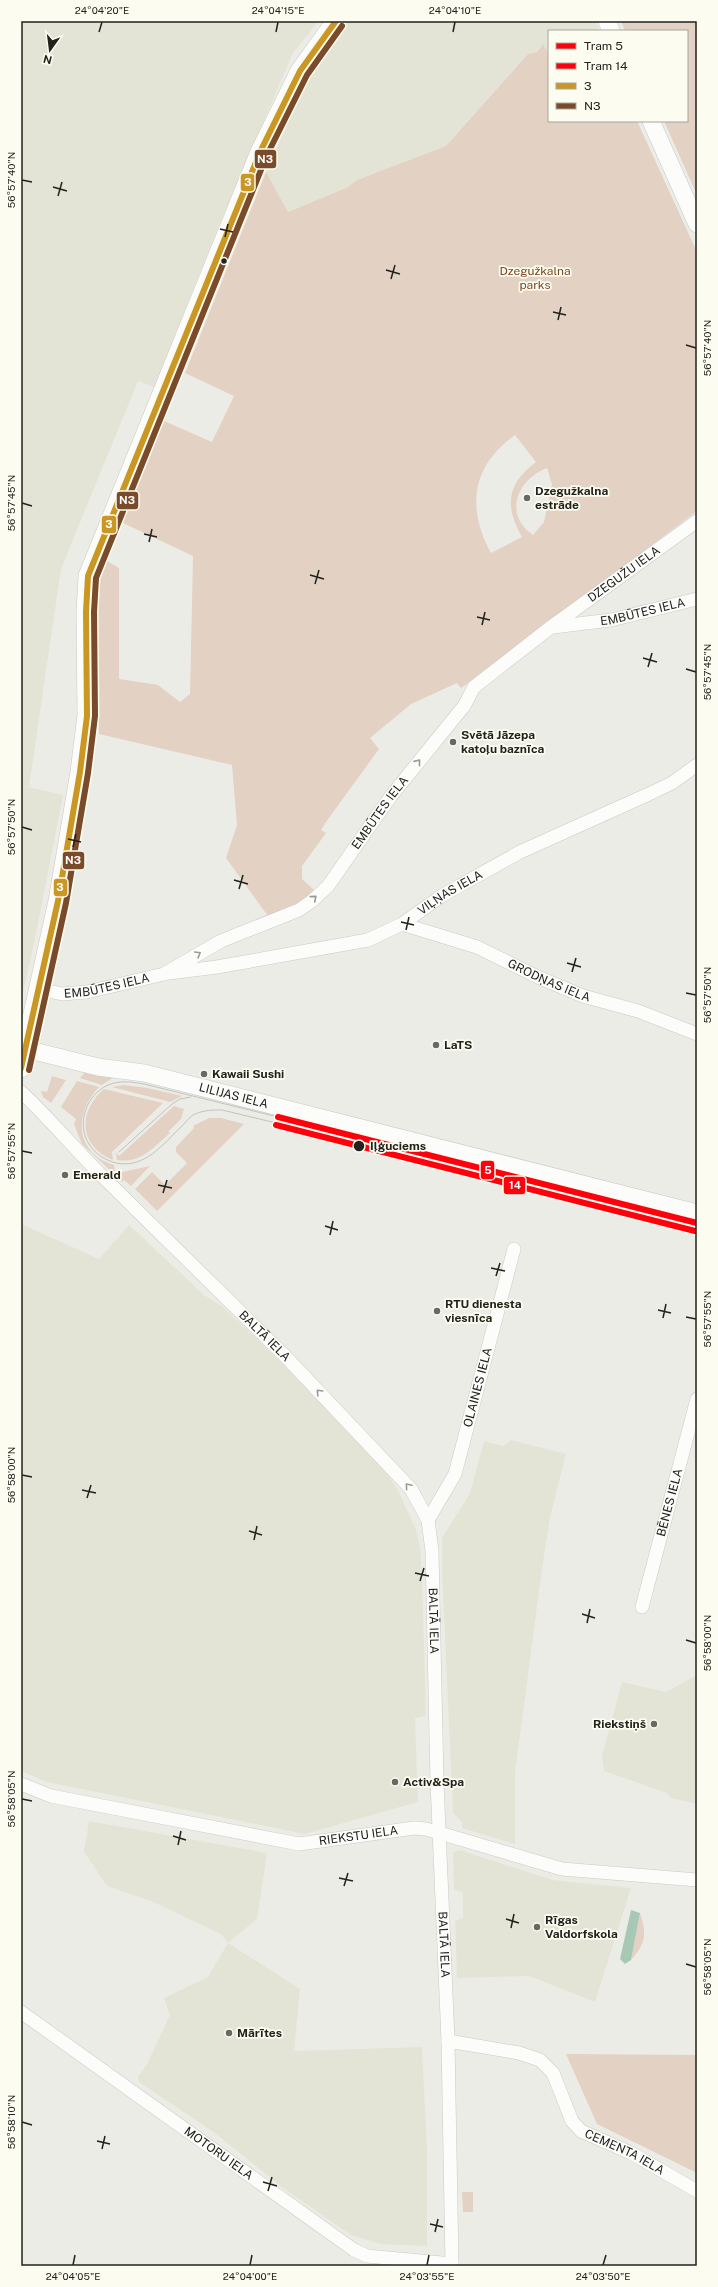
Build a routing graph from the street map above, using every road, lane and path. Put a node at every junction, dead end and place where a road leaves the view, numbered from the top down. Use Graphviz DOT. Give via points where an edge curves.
graph roads {
  1 [pos="336,21"];
  2 [pos="651,122"];
  3 [pos="697,224"];
  4 [pos="697,521"];
  5 [pos="697,599"];
  6 [pos="551,627"];
  7 [pos="697,766"];
  8 [pos="402,924"];
  9 [pos="164,974"];
  10 [pos="40,989"];
  11 [pos="697,1034"];
  12 [pos="25,1038"];
  13 [pos="21,1068"];
  14 [pos="21,1092"];
  15 [pos="697,1213"];
  16 [pos="514,1249"];
  17 [pos="697,1399"];
  18 [pos="428,1520"];
  19 [pos="642,1607"];
  20 [pos="21,1784"];
  21 [pos="439,1832"];
  22 [pos="697,1880"];
  23 [pos="21,2012"];
  24 [pos="448,2041"];
  25 [pos="697,2191"];
  26 [pos="452,2265"];
  1 -- 10 [label="main road" via="300,72 260,152 88,576 87,716 58,901"];
  2 -- 3 [label="street"];
  4 -- 6 [label="street, DZEGUŽU IELA"];
  5 -- 6 [label="street, EMBŪTES IELA" via="611,620"];
  9 -- 6 [label="street, EMBŪTES IELA, one-way" via="221,941 299,910 312,901 328,886 391,796 470,698 474,687"];
  7 -- 8 [label="street, VIĻŅAS IELA" via="672,783 520,852 443,895"];
  8 -- 9 [label="street, VIĻŅAS IELA" via="368,940 332,948"];
  8 -- 11 [label="street, GRODŅAS IELA" via="477,947 583,996 638,1011"];
  9 -- 10 [label="street, EMBŪTES IELA" via="87,992 62,994"];
  10 -- 12 [label="main road"];
  12 -- 13 [label="main road"];
  12 -- 15 [label="street, LILIJAS IELA" via="98,1068 144,1073"];
  18 -- 14 [label="street, BALTĀ IELA, one-way" via="411,1489 380,1454"];
  16 -- 18 [label="street, OLAINES IELA" via="455,1474"];
  17 -- 19 [label="street, BĒNES IELA"];
  18 -- 21 [label="street, BALTĀ IELA" via="434,1598"];
  20 -- 21 [label="street, RIEKSTU IELA" via="51,1796 300,1844 414,1828"];
  21 -- 22 [label="street, RIEKSTU IELA" via="562,1869"];
  21 -- 24 [label="street, BALTĀ IELA"];
  23 -- 26 [label="street, MOTORU IELA" via="354,2250 367,2256"];
  24 -- 25 [label="street, CEMENTA IELA" via="519,2053 540,2060 553,2073 572,2121 581,2131 631,2153"];
  24 -- 26 [label="street, BALTĀ IELA"];
}
